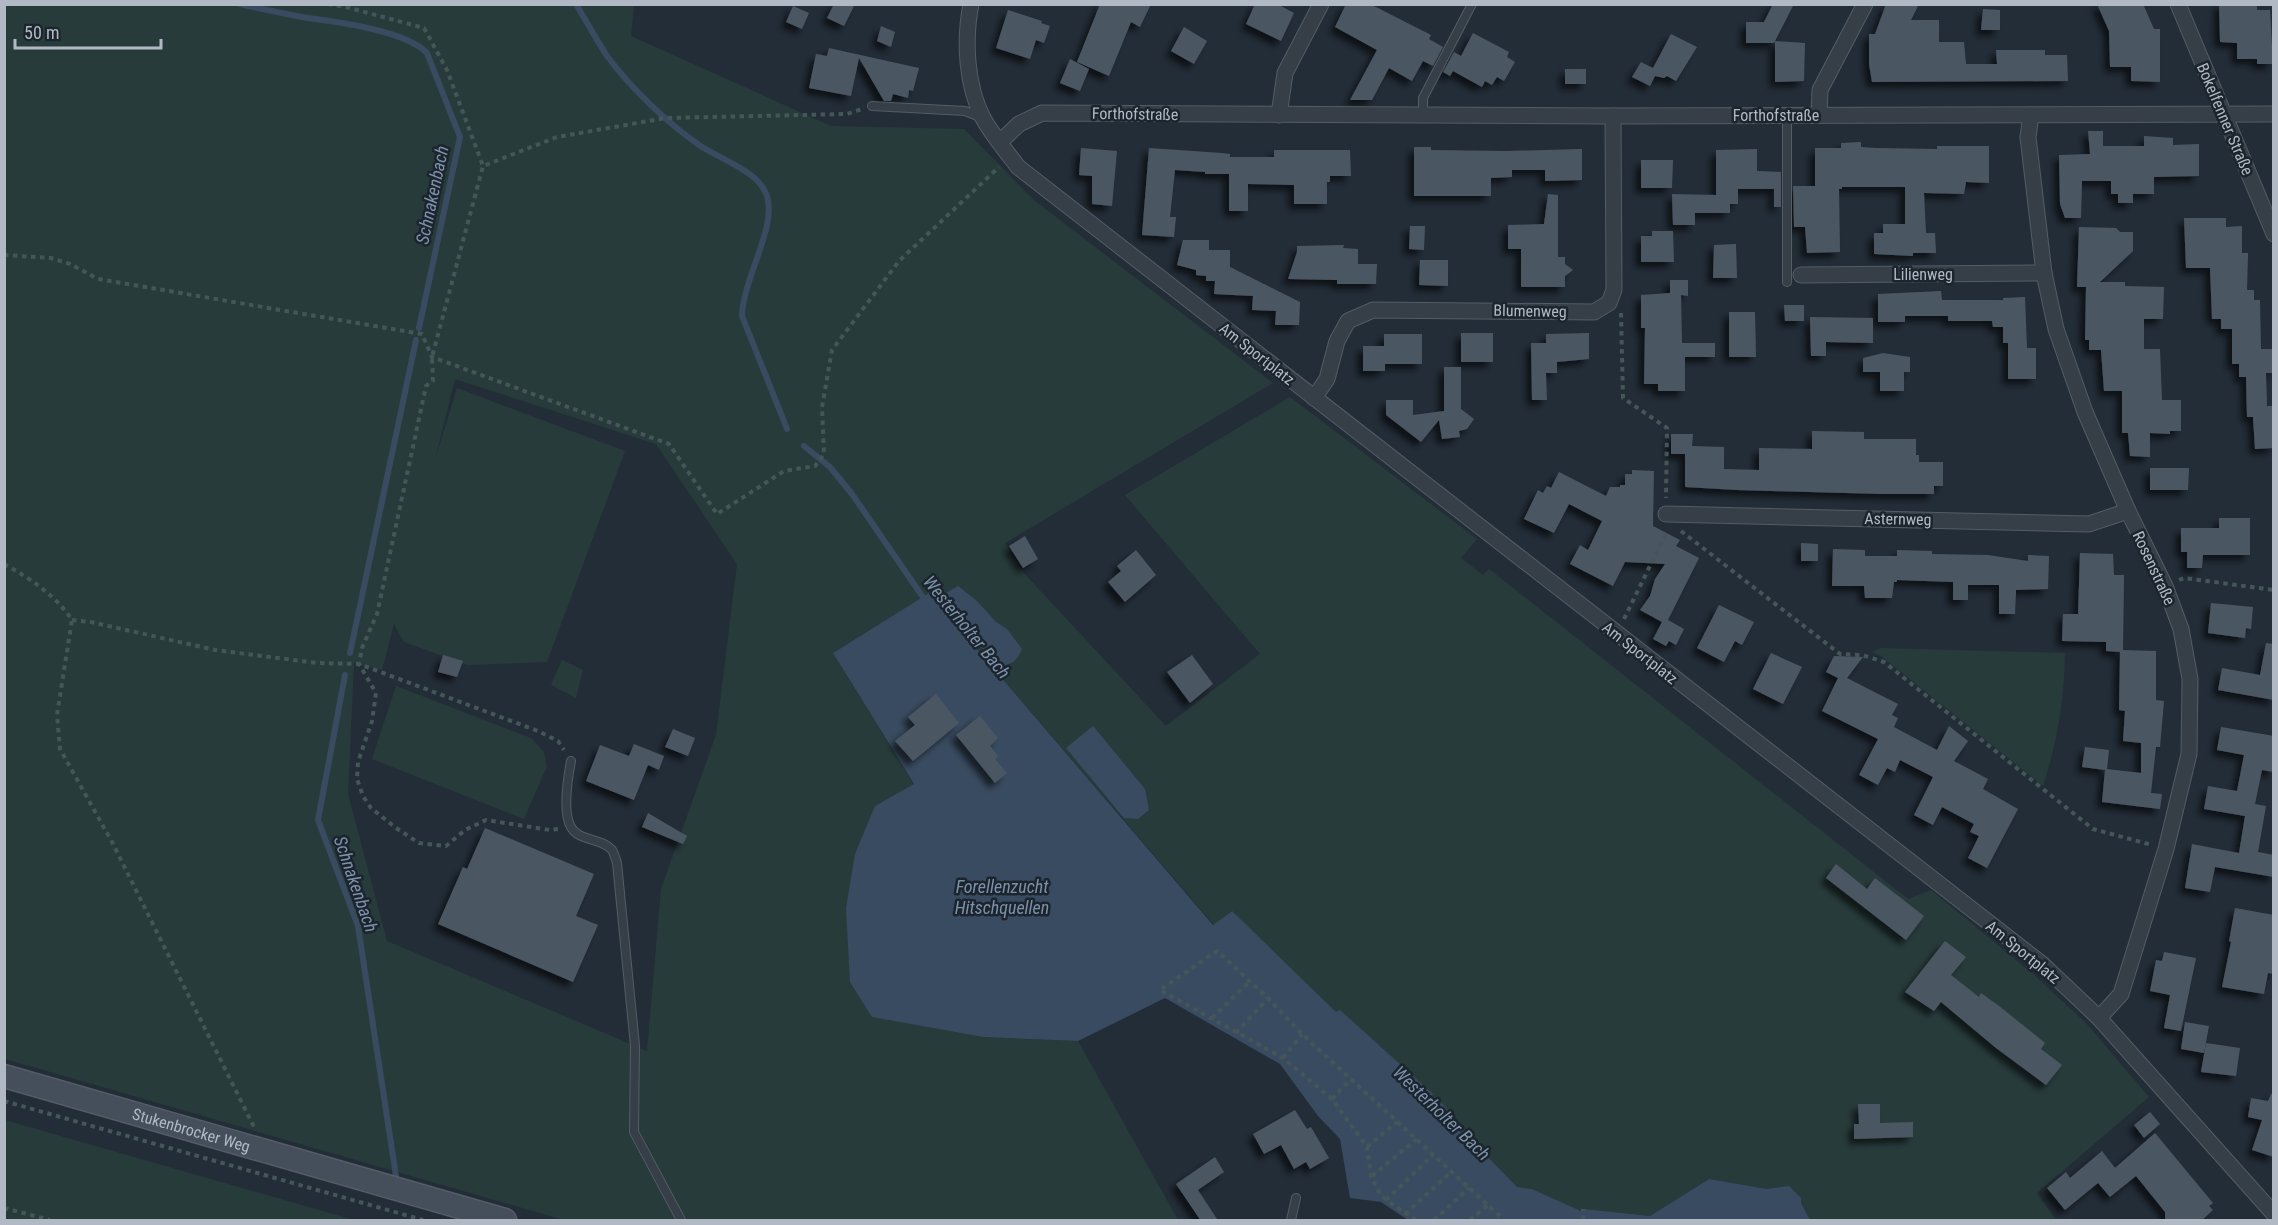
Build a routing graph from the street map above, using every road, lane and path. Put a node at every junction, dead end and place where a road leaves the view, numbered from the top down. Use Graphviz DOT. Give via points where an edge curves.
graph roads {
  1 [pos="328,4"];
  2 [pos="971,4"];
  3 [pos="1322,4"];
  4 [pos="1472,4"];
  5 [pos="1865,4"];
  6 [pos="2178,4"];
  7 [pos="872,106"];
  8 [pos="847,114"];
  9 [pos="1423,114"];
  10 [pos="2274,114"];
  11 [pos="1279,115"];
  12 [pos="1787,115"];
  13 [pos="1819,115"];
  14 [pos="2223,115"];
  15 [pos="1613,116"];
  16 [pos="2031,116"];
  17 [pos="983,118"];
  18 [pos="1000,142"];
  19 [pos="1010,156"];
  20 [pos="483,166"];
  21 [pos="2274,234"];
  22 [pos="4,255"];
  23 [pos="2044,273"];
  24 [pos="1801,275"];
  25 [pos="1787,282"];
  26 [pos="1608,303"];
  27 [pos="432,357"];
  28 [pos="1314,398"];
  29 [pos="2128,511"];
  30 [pos="1668,519"];
  31 [pos="4,564"];
  32 [pos="2165,586"];
  33 [pos="2274,590"];
  34 [pos="72,620"];
  35 [pos="1616,634"];
  36 [pos="359,664"];
  37 [pos="571,761"];
  38 [pos="571,827"];
  39 [pos="2166,849"];
  40 [pos="1250,981"];
  41 [pos="1268,998"];
  42 [pos="1212,1018"];
  43 [pos="2099,1018"];
  44 [pos="1236,1033"];
  45 [pos="1302,1034"];
  46 [pos="1283,1058"];
  47 [pos="4,1076"];
  48 [pos="1351,1079"];
  49 [pos="1332,1099"];
  50 [pos="4,1101"];
  51 [pos="1397,1122"];
  52 [pos="1417,1139"];
  53 [pos="1367,1147"];
  54 [pos="266,1152"];
  55 [pos="1433,1155"];
  56 [pos="1451,1172"];
  57 [pos="1371,1176"];
  58 [pos="1469,1188"];
  59 [pos="1296,1198"];
  60 [pos="1386,1200"];
  61 [pos="1488,1205"];
  62 [pos="4,1208"];
  63 [pos="1583,1209"];
  64 [pos="1405,1214"];
  65 [pos="2274,1214"];
  66 [pos="50,1221"];
  67 [pos="423,1221"];
  68 [pos="505,1221"];
  69 [pos="681,1221"];
  70 [pos="1291,1221"];
  71 [pos="1416,1221"];
  72 [pos="1434,1221"];
  73 [pos="1470,1221"];
  74 [pos="1504,1221"];
  75 [pos="1583,1221"];
  1 -- 20 [label="path" via="424,28 447,70"];
  2 -- 17 [label="street, Am Sportplatz" via="967,69"];
  3 -- 11 [label="street" via="1285,73"];
  4 -- 9 [label="lane" via="1423,98"];
  5 -- 13 [label="street" via="1820,90"];
  6 -- 14 [label="street, Bokelfenner Straße"];
  7 -- 17 [label="lane" via="964,111"];
  8 -- 20 [label="path" via="666,118 557,136"];
  9 -- 11 [label="street, Forthofstraße"];
  9 -- 15 [label="street, Forthofstraße"];
  10 -- 14 [label="street, Forthofstraße"];
  11 -- 18 [label="street, Forthofstraße" via="1042,113 1019,124"];
  12 -- 13 [label="street, Forthofstraße"];
  12 -- 15 [label="street, Forthofstraße"];
  12 -- 25 [label="lane"];
  13 -- 16 [label="street, Forthofstraße"];
  14 -- 16 [label="street, Forthofstraße"];
  14 -- 21 [label="street, Bokelfenner Straße"];
  15 -- 26 [label="street" via="1614,290"];
  16 -- 23 [label="street, Rosenstraße" via="2028,137"];
  17 -- 18 [label="street, Am Sportplatz"];
  18 -- 19 [label="street, Am Sportplatz"];
  19 -- 27 [label="path" via="899,261 832,350 822,407 824,454 816,466 784,471 717,514 669,444"];
  19 -- 28 [label="street, Am Sportplatz" via="1018,167"];
  20 -- 27 [label="path"];
  22 -- 27 [label="path" via="51,258 98,279 422,334"];
  23 -- 24 [label="street, Lilienweg"];
  23 -- 29 [label="street, Rosenstraße" via="2056,329 2085,412"];
  26 -- 28 [label="street, Blumenweg" via="1594,312 1373,310 1348,321 1337,341 1328,379"];
  26 -- 30 [label="path" via="1622,314 1623,398 1667,428"];
  27 -- 36 [label="path" via="432,381 426,386 377,614"];
  28 -- 35 [label="street, Am Sportplatz"];
  29 -- 30 [label="street, Asternweg" via="2089,524"];
  29 -- 32 [label="street, Rosenstraße"];
  30 -- 35 [label="path"];
  30 -- 39 [label="path" via="1840,654 1884,662 2093,830"];
  31 -- 34 [label="path" via="29,577 60,603"];
  32 -- 33 [label="path" via="2184,578"];
  32 -- 39 [label="street, Rosenstraße" via="2181,629 2190,679 2189,754"];
  34 -- 36 [label="path" via="215,650 317,663"];
  34 -- 54 [label="path" via="57,714 60,749 112,842"];
  35 -- 43 [label="street, Am Sportplatz" via="2042,964"];
  36 -- 37 [label="path" via="538,731 558,741"];
  36 -- 38 [label="path" via="376,693 372,721 357,762 357,779 371,808 396,828 419,843 446,846 465,830 486,820 550,830"];
  37 -- 38 [label="lane" via="567,810"];
  38 -- 69 [label="lane" via="579,835 612,850 617,863 635,1046 634,1132"];
  39 -- 43 [label="street, Rosenstraße" via="2121,994"];
  40 -- 41 [label="path"];
  40 -- 42 [label="path"];
  40 -- 42 [label="path" via="1217,951 1160,990"];
  41 -- 44 [label="path"];
  41 -- 45 [label="path"];
  42 -- 44 [label="path"];
  43 -- 65 [label="street, Am Sportplatz"];
  44 -- 46 [label="path"];
  45 -- 46 [label="path"];
  45 -- 48 [label="path"];
  46 -- 49 [label="path"];
  47 -- 54 [label="street, Stukenbrocker Weg"];
  48 -- 49 [label="path"];
  48 -- 51 [label="path"];
  49 -- 53 [label="path"];
  50 -- 67 [label="path"];
  51 -- 52 [label="path"];
  51 -- 53 [label="path"];
  52 -- 55 [label="path"];
  52 -- 57 [label="path"];
  53 -- 57 [label="path"];
  54 -- 68 [label="street, Stukenbrocker Weg"];
  55 -- 56 [label="path"];
  55 -- 60 [label="path"];
  56 -- 58 [label="path"];
  56 -- 64 [label="path"];
  57 -- 60 [label="path"];
  58 -- 61 [label="path"];
  58 -- 72 [label="path"];
  59 -- 70 [label="lane"];
  60 -- 64 [label="path"];
  61 -- 73 [label="path"];
  61 -- 74 [label="path"];
  62 -- 66 [label="path"];
  63 -- 75 [label="path"];
  64 -- 71 [label="path"];
}
